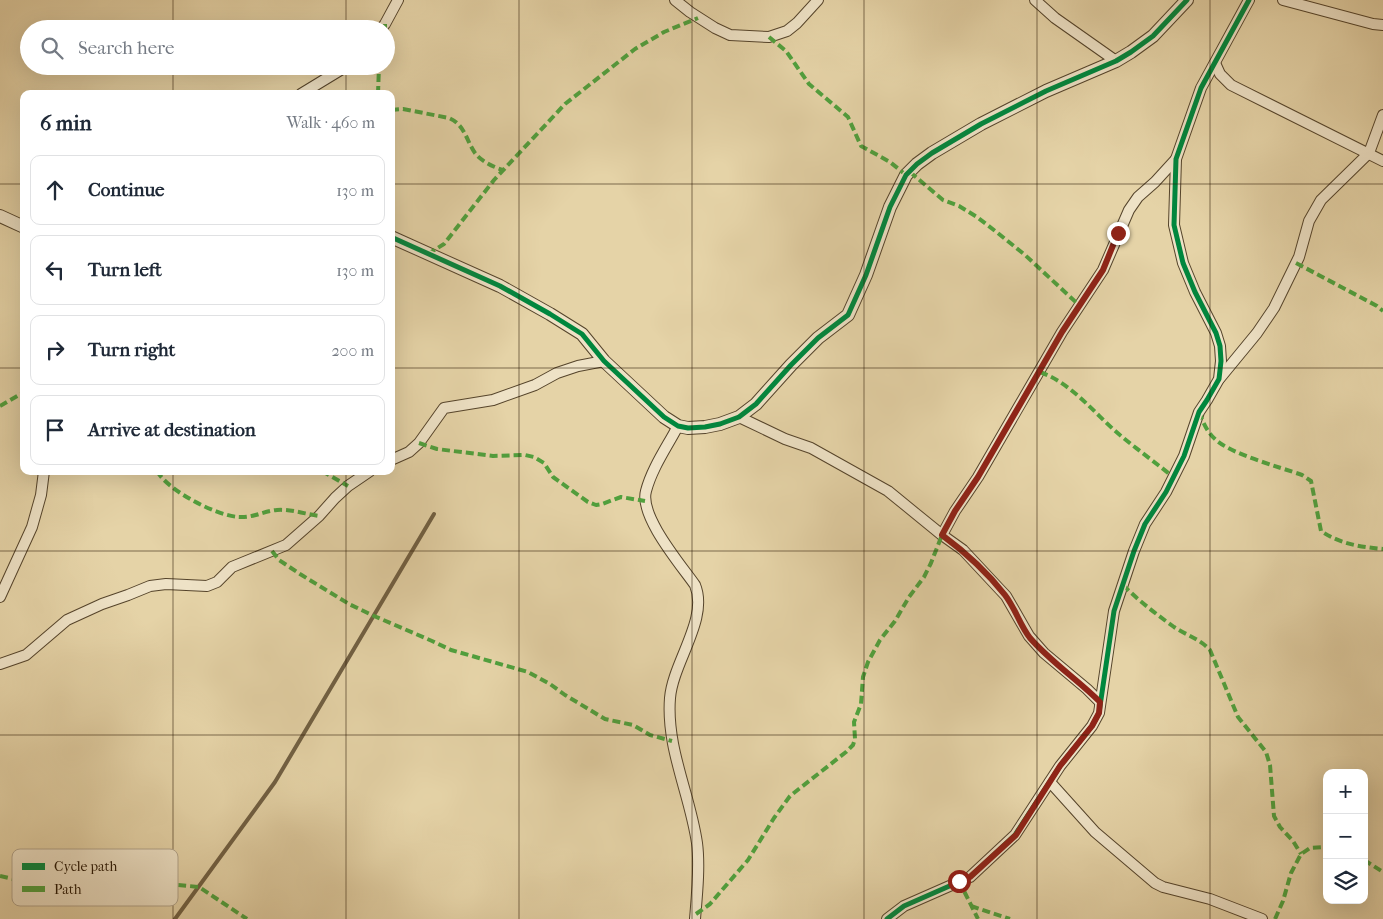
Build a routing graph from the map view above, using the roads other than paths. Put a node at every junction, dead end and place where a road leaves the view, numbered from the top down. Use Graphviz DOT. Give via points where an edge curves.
graph roads {
  1 [pos="398,0"];
  2 [pos="675,0"];
  3 [pos="818,0"];
  4 [pos="1035,0"];
  5 [pos="1187,0"];
  6 [pos="1249,0"];
  7 [pos="1283,0"];
  8 [pos="387,20"];
  9 [pos="1383,25"];
  10 [pos="1116,61"];
  11 [pos="1215,63"];
  12 [pos="332,75"];
  13 [pos="308,90"];
  14 [pos="1383,116"];
  15 [pos="1369,152"];
  16 [pos="1176,159"];
  17 [pos="1383,160"];
  18 [pos="0,216"];
  19 [pos="20,225"];
  20 [pos="395,239"];
  21 [pos="604,361"];
  22 [pos="1219,379"];
  23 [pos="738,417"];
  24 [pos="678,426"];
  25 [pos="395,458"];
  26 [pos="44,475"];
  27 [pos="364,475"];
  28 [pos="942,535"];
  29 [pos="0,597"];
  30 [pos="0,664"];
  31 [pos="1100,702"];
  32 [pos="1050,782"];
  33 [pos="695,919"];
  34 [pos="887,919"];
  35 [pos="1262,919"];
  1 -- 8 [label="street"];
  2 -- 3 [label="street" via="730,35 769,36 787,31"];
  4 -- 10 [label="street"];
  5 -- 10 [label="street" via="1153,36"];
  6 -- 11 [label="street"];
  7 -- 9 [label="street"];
  10 -- 23 [label="street" via="981,124 917,164 906,175 890,207 866,276 848,315 818,338 756,404"];
  11 -- 15 [label="street" via="1220,74 1232,85"];
  11 -- 16 [label="street" via="1201,88"];
  12 -- 13 [label="street"];
  14 -- 15 [label="street"];
  15 -- 17 [label="street"];
  15 -- 22 [label="street" via="1321,200 1310,221 1299,257 1274,308"];
  16 -- 22 [label="street" via="1174,225 1194,292 1220,346"];
  16 -- 28 [label="street" via="1129,210 1103,270 1062,332"];
  18 -- 19 [label="street"];
  20 -- 21 [label="street" via="500,286 550,314 582,334"];
  21 -- 24 [label="street"];
  21 -- 25 [label="street" via="557,373 535,385 493,400 444,408 419,443"];
  22 -- 31 [label="street" via="1198,412 1184,456 1145,524 1134,551 1114,611"];
  23 -- 24 [label="street" via="705,427"];
  23 -- 28 [label="street" via="811,448 888,490"];
  24 -- 33 [label="street" via="656,466 645,501 664,541 698,593 692,632 676,672 670,716 672,741 697,844"];
  26 -- 29 [label="street" via="32,527"];
  27 -- 30 [label="street" via="348,486 286,545 232,567 217,582 207,586 150,586 102,604 68,620 26,654"];
  28 -- 31 [label="street" via="963,550 1006,596 1029,636 1044,653"];
  31 -- 32 [label="street" via="1099,713 1092,726"];
  32 -- 34 [label="street" via="1016,835 970,877 904,906"];
  32 -- 35 [label="street" via="1096,832 1155,882"];
}
